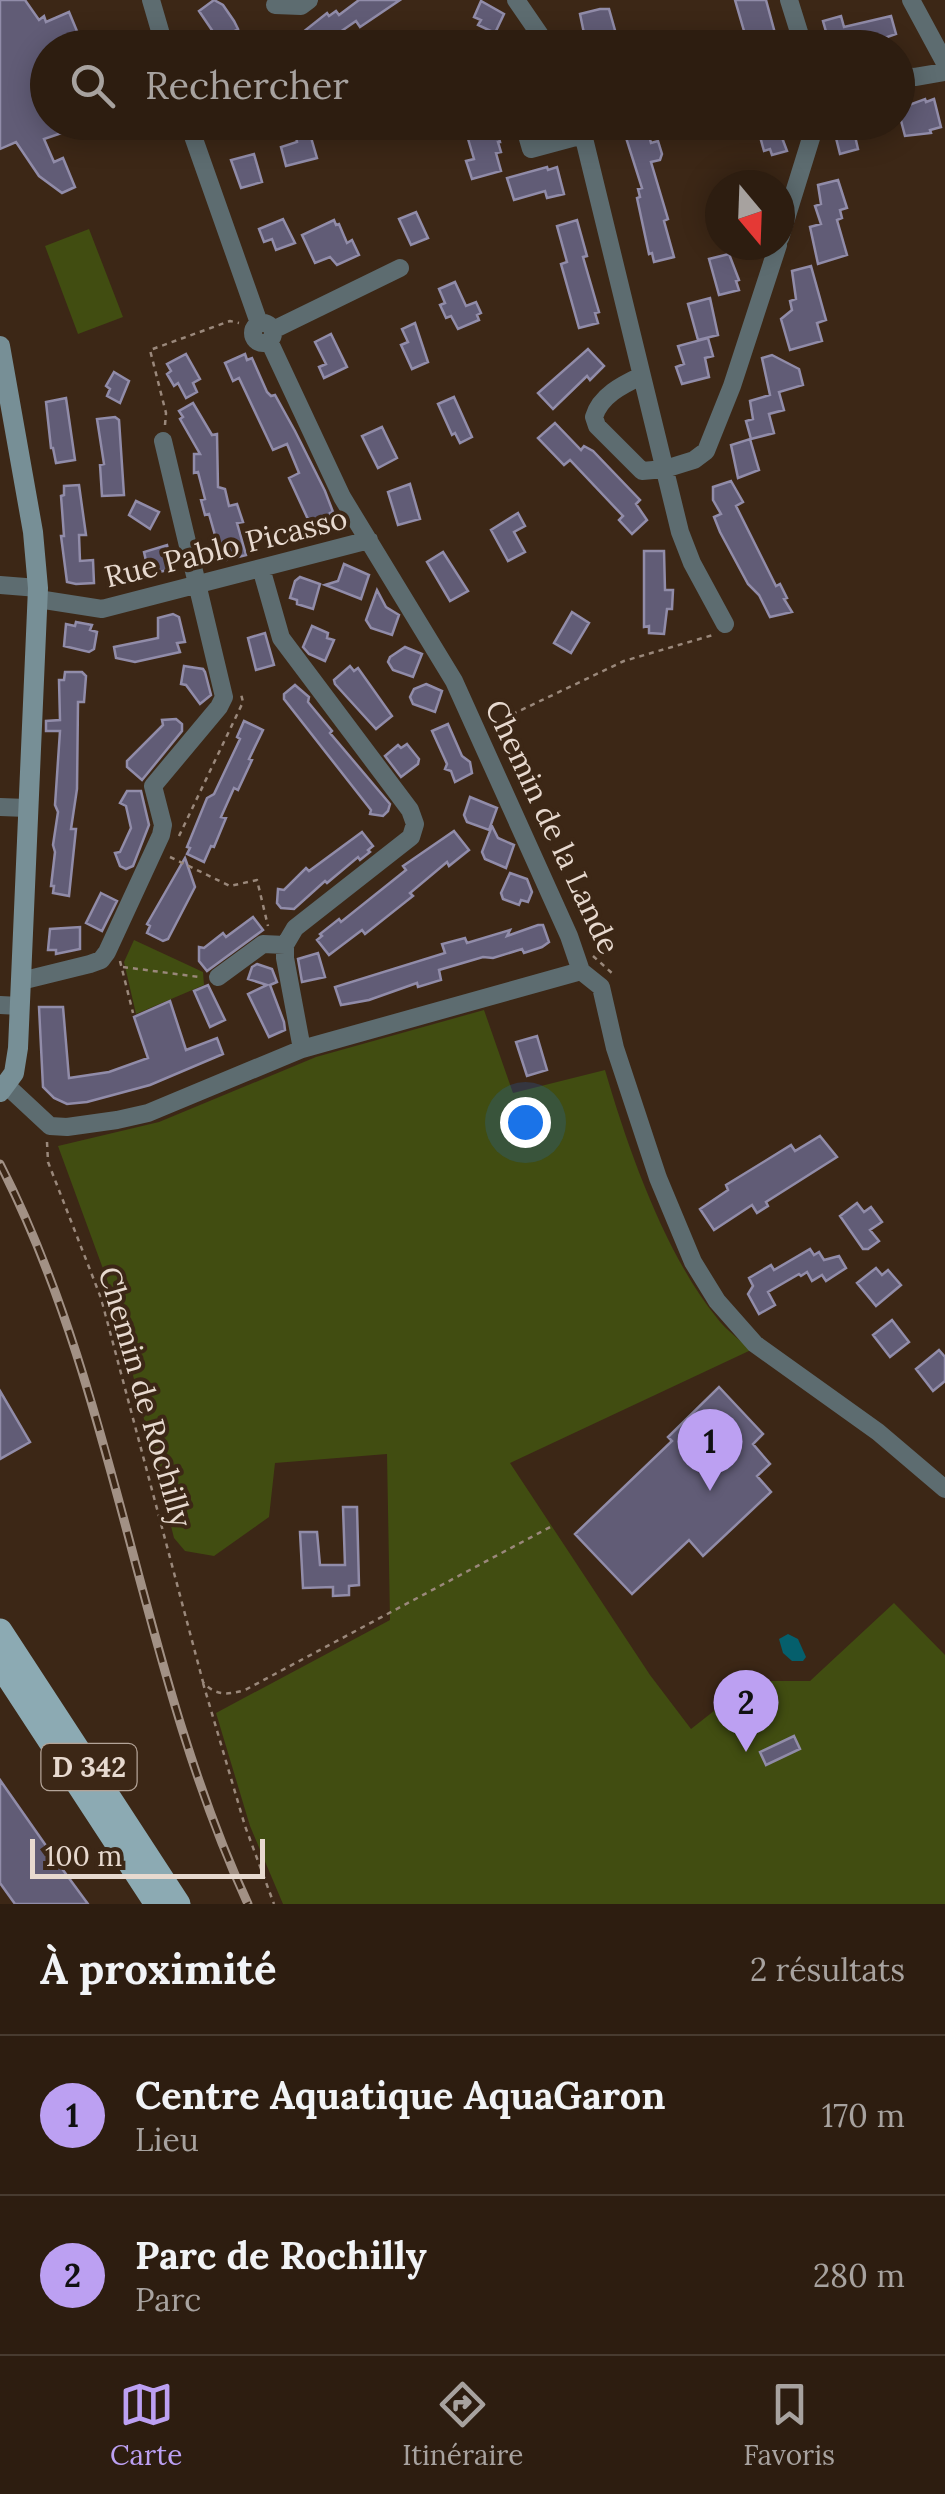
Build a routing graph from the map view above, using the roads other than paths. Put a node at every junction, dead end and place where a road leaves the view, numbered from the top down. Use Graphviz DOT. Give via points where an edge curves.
graph roads {
  1 [pos="152,0"];
  2 [pos="310,0"];
  3 [pos="516,0"];
  4 [pos="789,0"];
  5 [pos="912,0"];
  6 [pos="274,4"];
  7 [pos="160,30"];
  8 [pos="536,30"];
  9 [pos="798,30"];
  10 [pos="945,62"];
  11 [pos="945,72"];
  12 [pos="915,77"];
  13 [pos="195,140"];
  14 [pos="528,140"];
  15 [pos="554,140"];
  16 [pos="585,140"];
  17 [pos="810,140"];
  18 [pos="795,190"];
  19 [pos="773,260"];
  20 [pos="400,268"];
  21 [pos="264,330"];
  22 [pos="0,346"];
  23 [pos="642,376"];
  24 [pos="163,441"];
  25 [pos="664,469"];
  26 [pos="369,540"];
  27 [pos="261,568"];
  28 [pos="0,585"];
  29 [pos="196,586"];
  30 [pos="38,594"];
  31 [pos="726,628"];
  32 [pos="0,807"];
  33 [pos="28,808"];
  34 [pos="279,943"];
  35 [pos="581,971"];
  36 [pos="218,977"];
  37 [pos="21,981"];
  38 [pos="10,1006"];
  39 [pos="302,1049"];
  40 [pos="4,1089"];
  41 [pos="945,1489"];
  42 [pos="0,1631"];
  43 [pos="0,1664"];
  44 [pos="157,1904"];
  45 [pos="178,1904"];
  1 -- 7 [label="street"];
  2 -- 6 [label="street"];
  3 -- 8 [label="street"];
  4 -- 9 [label="street"];
  5 -- 10 [label="street"];
  11 -- 12 [label="street"];
  13 -- 21 [label="street, Chemin de la Lande"];
  14 -- 15 [label="street" via="531,149"];
  16 -- 23 [label="street"];
  17 -- 18 [label="street"];
  19 -- 25 [label="street" via="706,451"];
  20 -- 21 [label="street"];
  21 -- 26 [label="street, Chemin de la Lande"];
  22 -- 30 [label="street" via="34,532"];
  23 -- 25 [label="street"];
  23 -- 25 [label="street" via="597,406 594,417 642,471"];
  24 -- 29 [label="street"];
  25 -- 31 [label="street" via="692,563"];
  26 -- 27 [label="street, Rue Pablo Picasso"];
  26 -- 35 [label="street, Chemin de la Lande" via="464,700"];
  27 -- 29 [label="street, Rue Pablo Picasso"];
  27 -- 34 [label="street" via="282,638 416,824 410,836"];
  28 -- 30 [label="street, Rue Pablo Picasso"];
  29 -- 30 [label="street, Rue Pablo Picasso" via="102,609"];
  29 -- 37 [label="street" via="223,690 219,707 153,786 161,835 107,952 90,964"];
  30 -- 33 [label="street"];
  32 -- 33 [label="street"];
  33 -- 37 [label="street"];
  34 -- 36 [label="street" via="263,944"];
  34 -- 39 [label="street"];
  35 -- 39 [label="street"];
  35 -- 41 [label="street, Chemin de la Lande" via="601,987 658,1178 716,1302 755,1344"];
  37 -- 38 [label="street"];
  38 -- 40 [label="street" via="16,1066"];
  39 -- 40 [label="street" via="148,1113 67,1127 50,1126"];
  42 -- 45 [label="main road, D 342"];
  43 -- 44 [label="main road, D 342"];
}
